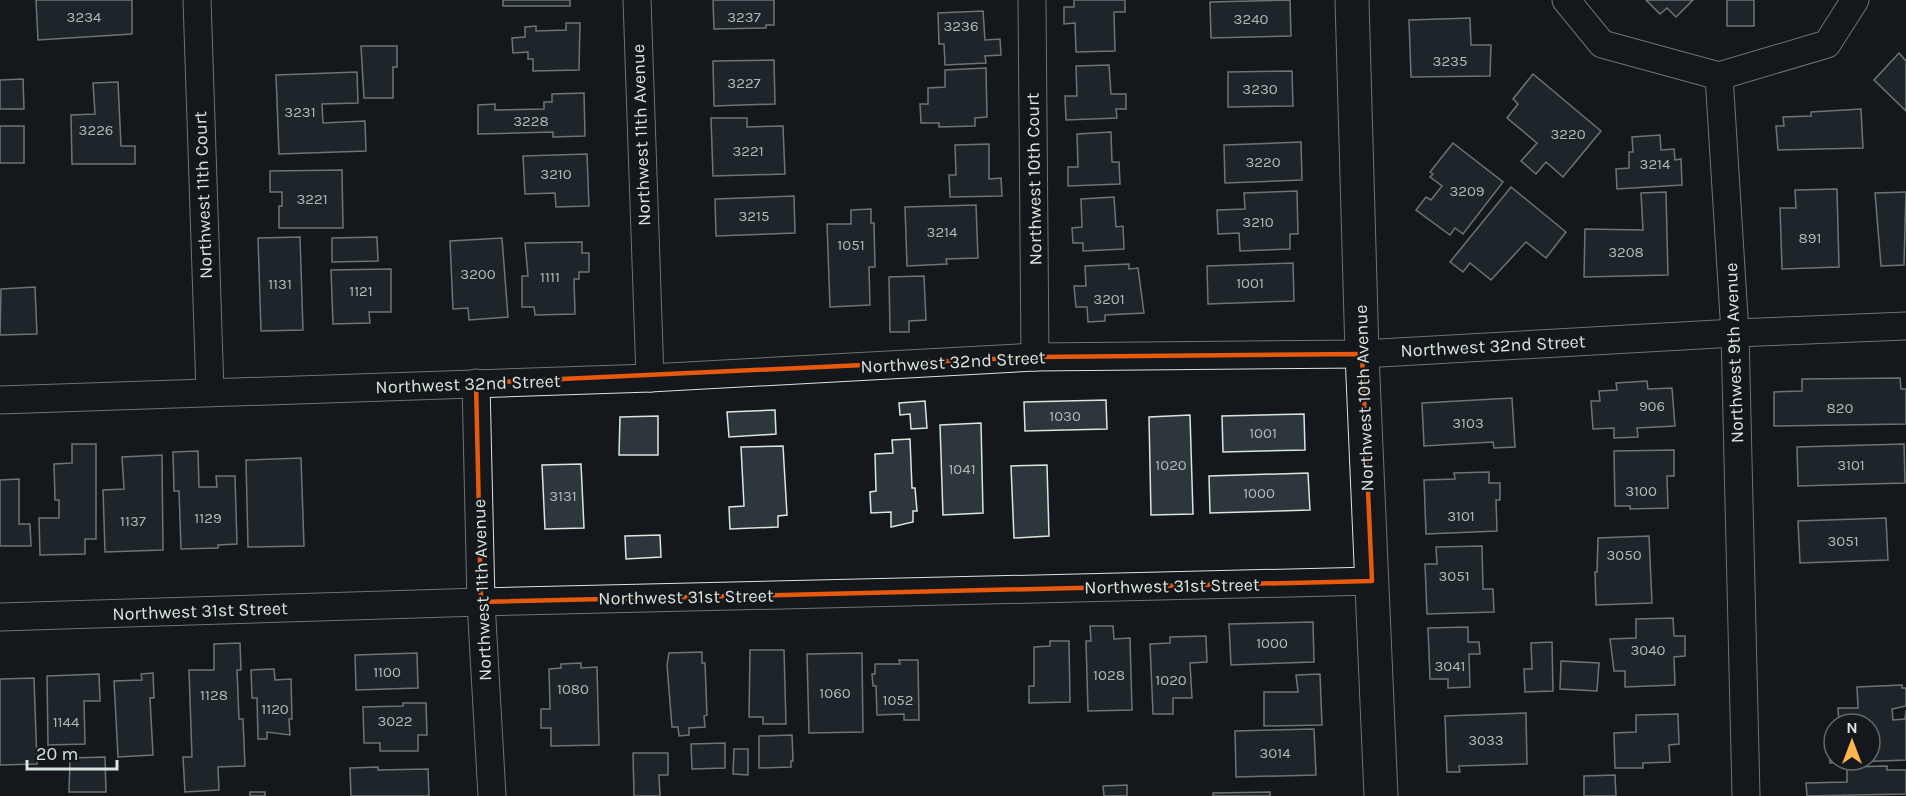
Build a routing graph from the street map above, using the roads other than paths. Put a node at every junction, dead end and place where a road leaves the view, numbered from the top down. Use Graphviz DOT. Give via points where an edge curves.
graph roads {
  1 [pos="197,0"];
  2 [pos="637,0"];
  3 [pos="1032,0"];
  4 [pos="1352,0"];
  5 [pos="1566,0"];
  6 [pos="1855,0"];
  7 [pos="1719,76"];
  8 [pos="1906,326"];
  9 [pos="1735,333"];
  10 [pos="1362,354"];
  11 [pos="1035,357"];
  12 [pos="650,378"];
  13 [pos="476,383"];
  14 [pos="210,391"];
  15 [pos="0,400"];
  16 [pos="1372,581"];
  17 [pos="481,602"];
  18 [pos="0,617"];
  19 [pos="492,796"];
  20 [pos="1381,796"];
  21 [pos="1746,796"];
  1 -- 14 [label="street, Northwest 11th Court"];
  2 -- 12 [label="street, Northwest 11th Avenue"];
  3 -- 11 [label="street, Northwest 10th Court"];
  4 -- 10 [label="street, Northwest 10th Avenue"];
  5 -- 7 [label="street" via="1602,44"];
  6 -- 7 [label="street" via="1827,44"];
  7 -- 9 [label="street, Northwest 9th Avenue"];
  8 -- 9 [label="street, Northwest 32nd Street"];
  9 -- 10 [label="street, Northwest 32nd Street"];
  9 -- 21 [label="street, Northwest 9th Avenue"];
  10 -- 11 [label="street, Northwest 32nd Street"];
  10 -- 16 [label="street, Northwest 10th Avenue"];
  11 -- 12 [label="street, Northwest 32nd Street"];
  12 -- 13 [label="street, Northwest 32nd Street"];
  13 -- 14 [label="street, Northwest 32nd Street"];
  13 -- 17 [label="street, Northwest 11th Avenue"];
  14 -- 15 [label="street, Northwest 32nd Street"];
  16 -- 17 [label="street, Northwest 31st Street"];
  16 -- 20 [label="street, Northwest 10th Avenue"];
  17 -- 18 [label="street, Northwest 31st Street"];
  17 -- 19 [label="street, Northwest 11th Avenue"];
}
